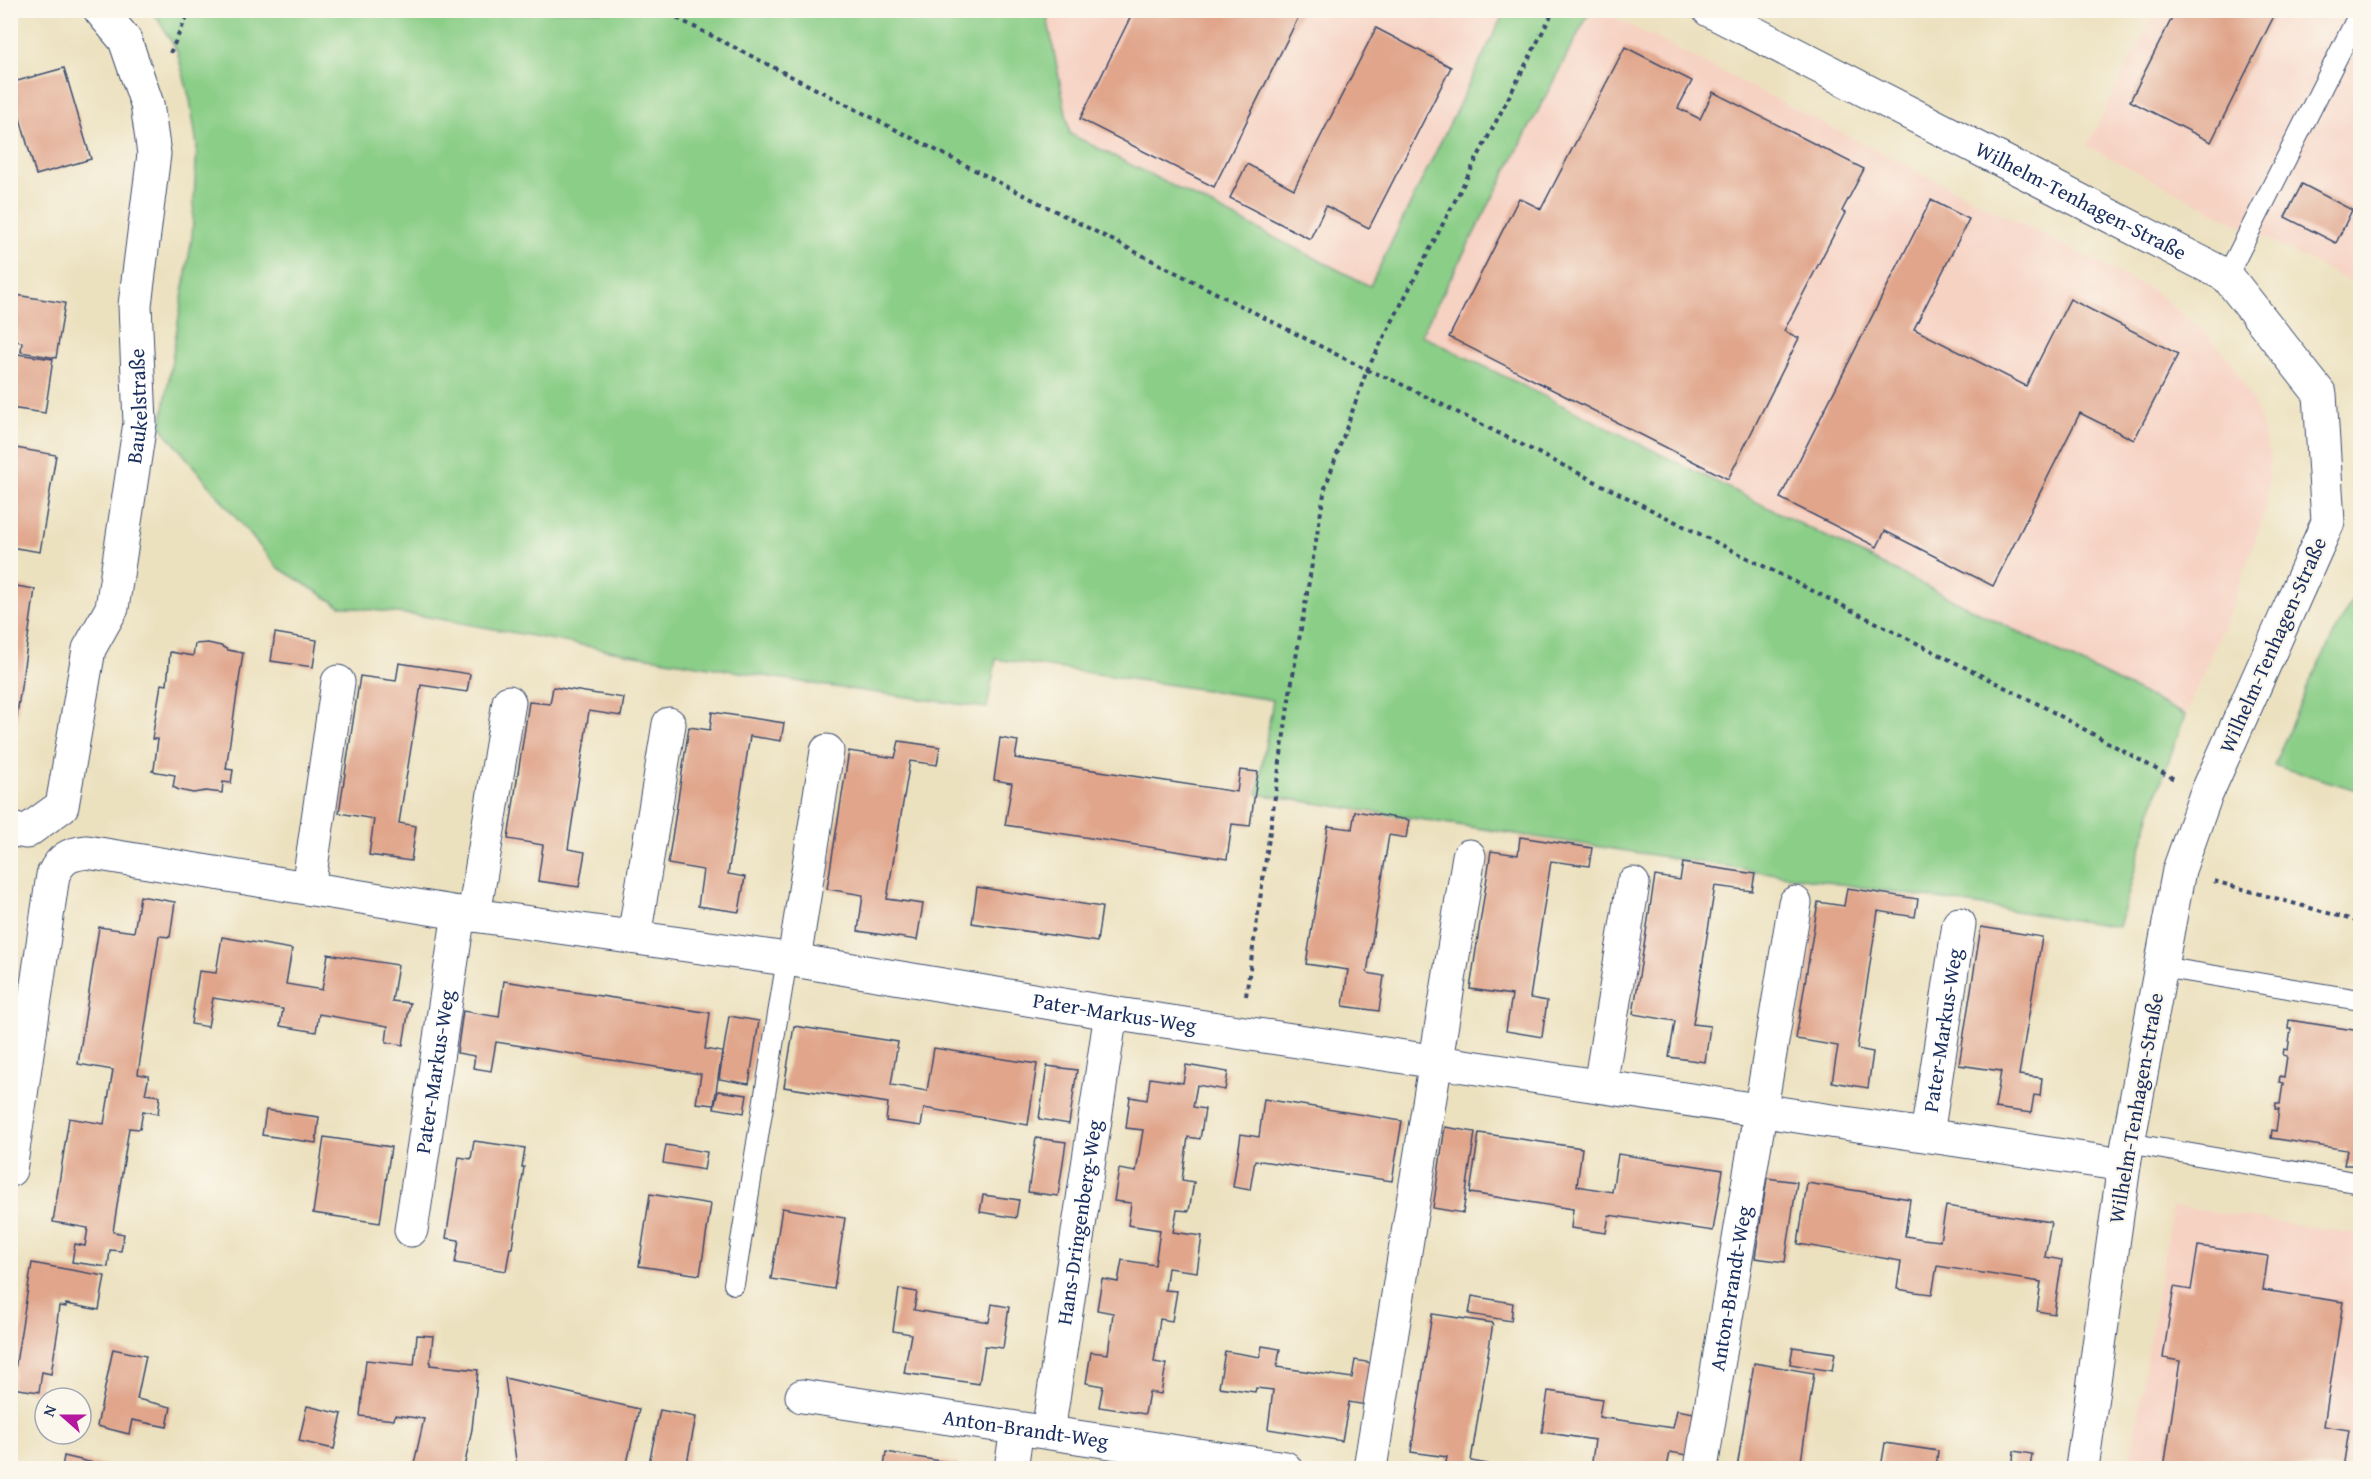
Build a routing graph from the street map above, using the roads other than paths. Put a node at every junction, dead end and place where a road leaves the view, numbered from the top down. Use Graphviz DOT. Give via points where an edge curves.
graph roads {
  1 [pos="100,10"];
  2 [pos="1709,10"];
  3 [pos="2361,12"];
  4 [pos="2227,276"];
  5 [pos="339,682"];
  6 [pos="509,702"];
  7 [pos="669,724"];
  8 [pos="827,751"];
  9 [pos="10,829"];
  10 [pos="1468,856"];
  11 [pos="1633,884"];
  12 [pos="308,888"];
  13 [pos="1795,903"];
  14 [pos="466,914"];
  15 [pos="1959,924"];
  16 [pos="634,937"];
  17 [pos="790,959"];
  18 [pos="2161,967"];
  19 [pos="2361,1000"];
  20 [pos="1111,1013"];
  21 [pos="1435,1062"];
  22 [pos="1600,1086"];
  23 [pos="1760,1110"];
  24 [pos="1927,1135"];
  25 [pos="2126,1154"];
  26 [pos="10,1170"];
  27 [pos="2361,1183"];
  28 [pos="411,1230"];
  29 [pos="734,1284"];
  30 [pos="802,1396"];
  31 [pos="1032,1430"];
  32 [pos="1011,1468"];
  33 [pos="1285,1468"];
  34 [pos="1370,1468"];
  35 [pos="1701,1468"];
  36 [pos="2082,1468"];
  1 -- 9 [label="street, Baukelstraße" via="124,40 147,104 154,154 135,305 140,423 112,608 89,649 62,806 27,832"];
  2 -- 4 [label="street, Wilhelm-Tenhagen-Straße"];
  3 -- 4 [label="lane"];
  4 -- 18 [label="street, Wilhelm-Tenhagen-Straße" via="2320,394 2328,522 2205,796 2179,870"];
  5 -- 12 [label="street"];
  6 -- 14 [label="street, Pater-Markus-Weg"];
  7 -- 16 [label="street"];
  8 -- 17 [label="street"];
  10 -- 21 [label="street"];
  11 -- 22 [label="street"];
  12 -- 14 [label="street, Pater-Markus-Weg"];
  12 -- 26 [label="street, Pater-Markus-Weg" via="87,852 72,853 58,864 53,875"];
  13 -- 23 [label="street"];
  14 -- 16 [label="street, Pater-Markus-Weg"];
  14 -- 28 [label="street, Pater-Markus-Weg"];
  15 -- 24 [label="street, Pater-Markus-Weg"];
  16 -- 17 [label="street, Pater-Markus-Weg"];
  17 -- 20 [label="street, Pater-Markus-Weg"];
  17 -- 29 [label="lane"];
  18 -- 19 [label="lane"];
  18 -- 25 [label="street, Wilhelm-Tenhagen-Straße"];
  20 -- 21 [label="street, Pater-Markus-Weg"];
  20 -- 31 [label="street, Hans-Dringenberg-Weg"];
  21 -- 22 [label="street, Pater-Markus-Weg"];
  21 -- 34 [label="street"];
  22 -- 23 [label="street, Pater-Markus-Weg"];
  23 -- 24 [label="street, Pater-Markus-Weg"];
  23 -- 35 [label="street, Anton-Brandt-Weg"];
  24 -- 25 [label="street, Pater-Markus-Weg"];
  25 -- 27 [label="lane"];
  25 -- 36 [label="street, Wilhelm-Tenhagen-Straße"];
  30 -- 31 [label="street, Anton-Brandt-Weg"];
  31 -- 32 [label="street, Hans-Dringenberg-Weg"];
  31 -- 33 [label="street, Anton-Brandt-Weg"];
}
